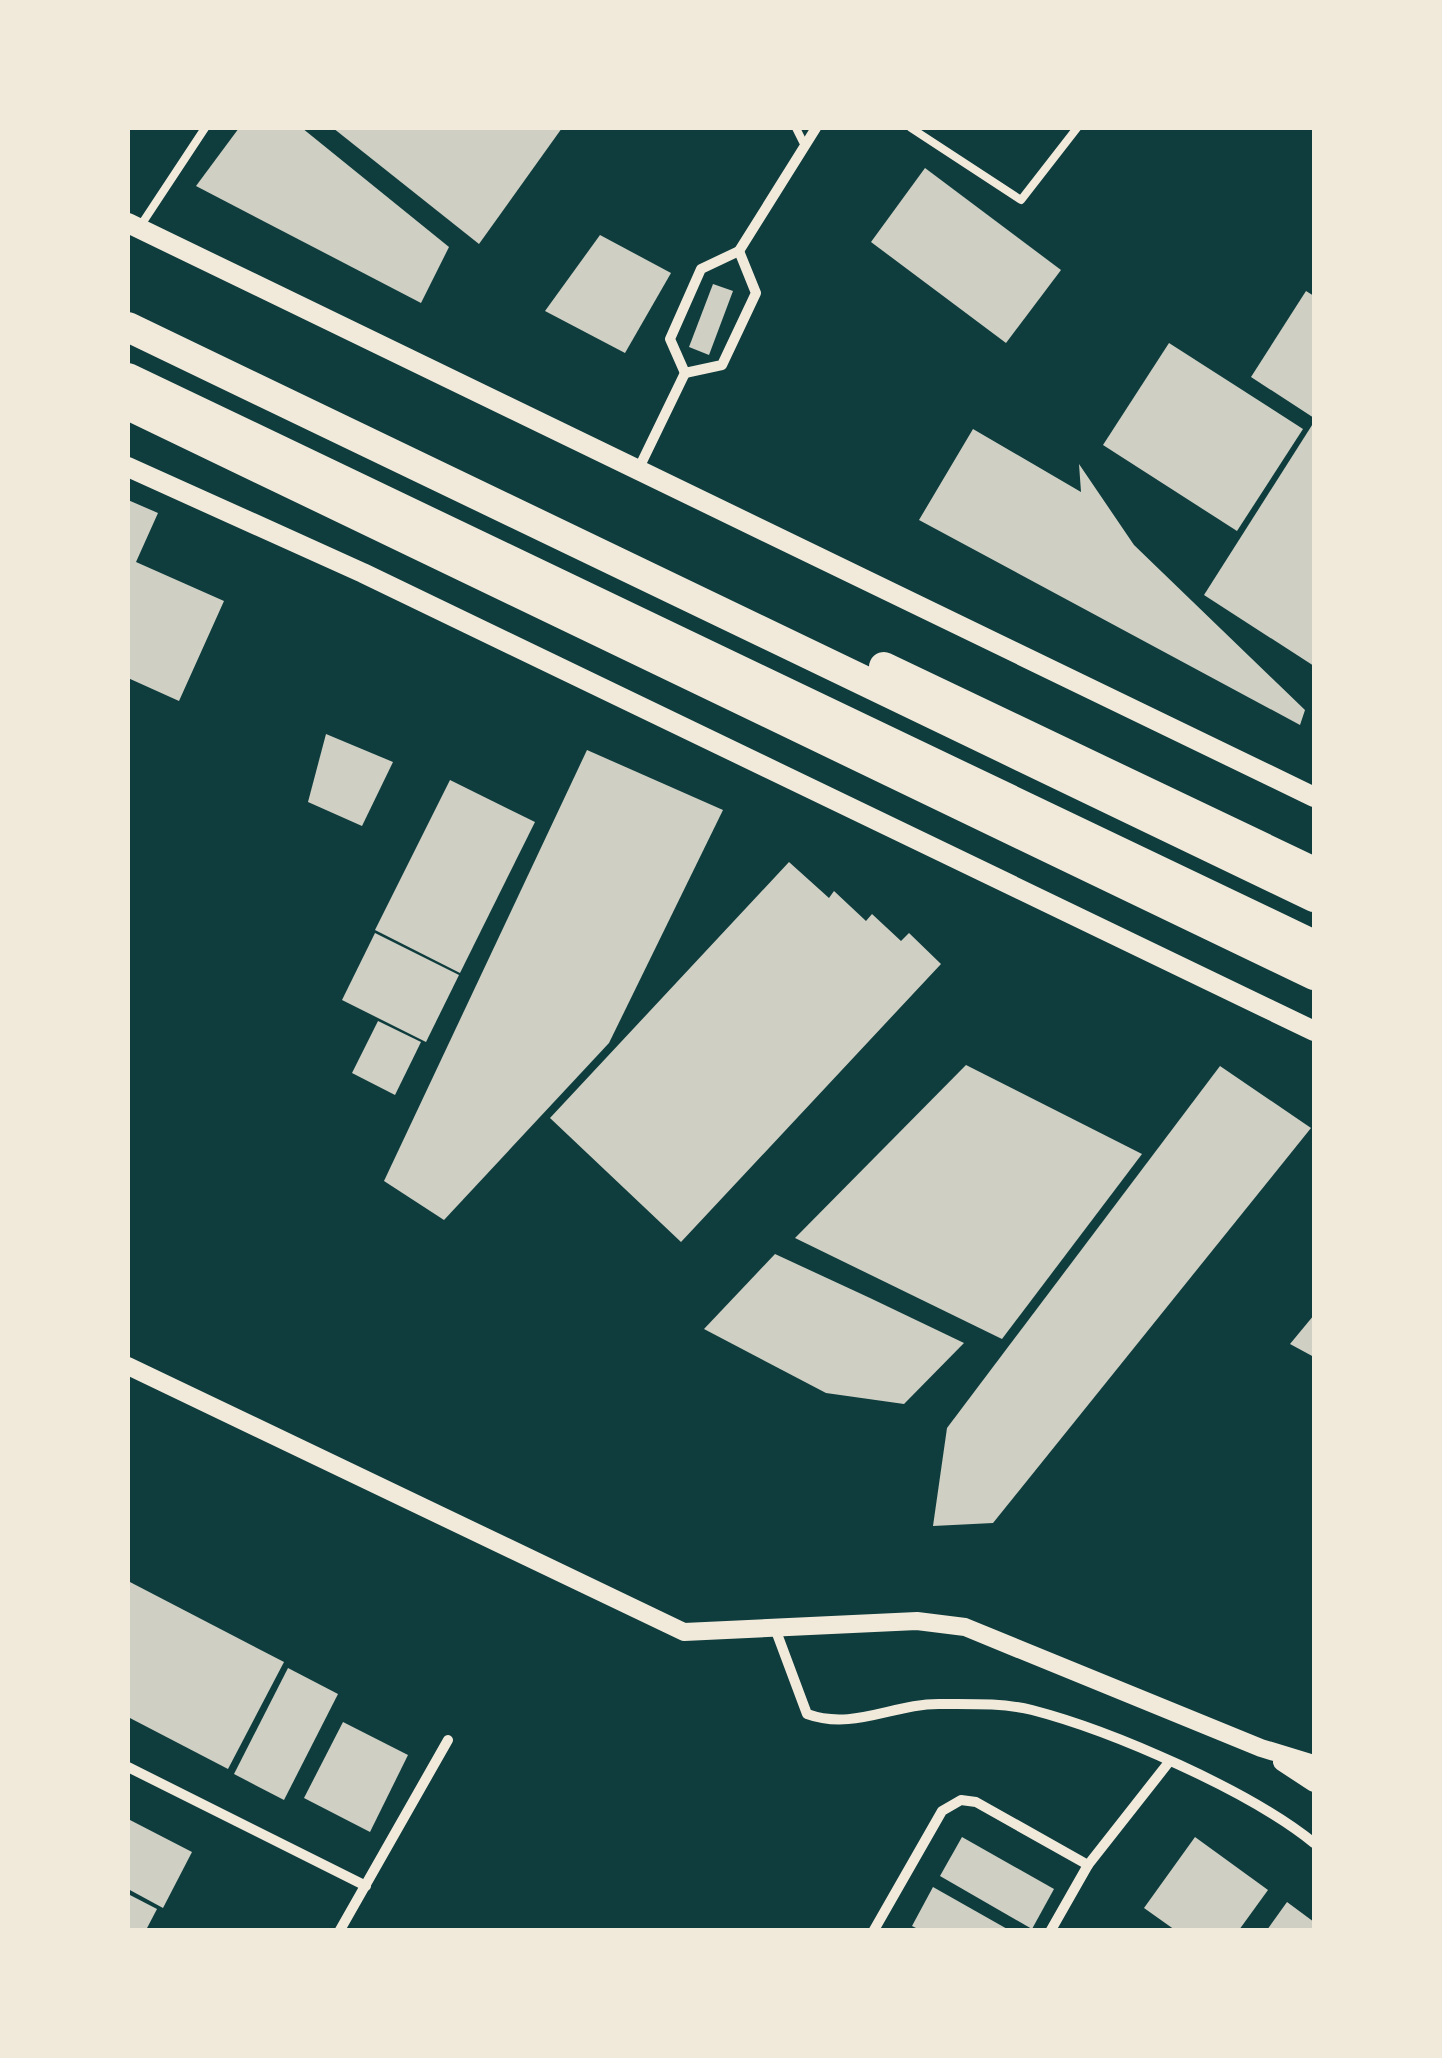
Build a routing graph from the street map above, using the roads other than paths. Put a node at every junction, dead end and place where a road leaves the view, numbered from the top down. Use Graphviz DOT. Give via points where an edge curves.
graph roads {
  1 [pos="206,128"];
  2 [pos="796,128"];
  3 [pos="816,128"];
  4 [pos="911,128"];
  5 [pos="1077,128"];
  6 [pos="804,142"];
  7 [pos="133,226"];
  8 [pos="740,250"];
  9 [pos="128,306"];
  10 [pos="128,327"];
  11 [pos="686,374"];
  12 [pos="128,378"];
  13 [pos="128,405"];
  14 [pos="128,467"];
  15 [pos="638,470"];
  16 [pos="1314,797"];
  17 [pos="1314,872"];
  18 [pos="1314,898"];
  19 [pos="1314,945"];
  20 [pos="1314,975"];
  21 [pos="1314,1031"];
  22 [pos="128,1366"];
  23 [pos="776,1631"];
  24 [pos="448,1740"];
  25 [pos="1261,1748"];
  26 [pos="1170,1762"];
  27 [pos="1314,1764"];
  28 [pos="128,1767"];
  29 [pos="1314,1782"];
  30 [pos="1314,1843"];
  31 [pos="1088,1865"];
  32 [pos="366,1886"];
  33 [pos="340,1930"];
  34 [pos="874,1930"];
  35 [pos="1051,1930"];
  1 -- 7 [label="lane"];
  2 -- 6 [label="lane"];
  3 -- 6 [label="street"];
  4 -- 5 [label="lane" via="1021,200"];
  6 -- 8 [label="street"];
  7 -- 15 [label="main road"];
  8 -- 11 [label="street" via="701,269 670,338"];
  8 -- 11 [label="street" via="756,293 722,365"];
  9 -- 17 [label="highway"];
  10 -- 18 [label="highway"];
  11 -- 15 [label="street"];
  12 -- 19 [label="highway"];
  13 -- 20 [label="highway"];
  14 -- 21 [label="main road"];
  15 -- 16 [label="main road"];
  22 -- 23 [label="street" via="684,1632"];
  23 -- 25 [label="street" via="917,1621 965,1628"];
  23 -- 26 [label="street" via="807,1714 830,1723 935,1703 1030,1710"];
  24 -- 32 [label="street"];
  25 -- 27 [label="street"];
  25 -- 29 [label="street"];
  26 -- 30 [label="street" via="1286,1820"];
  26 -- 31 [label="street"];
  28 -- 32 [label="street"];
  31 -- 34 [label="street" via="976,1802 961,1800 942,1812"];
  31 -- 35 [label="street"];
  32 -- 33 [label="street"];
}
